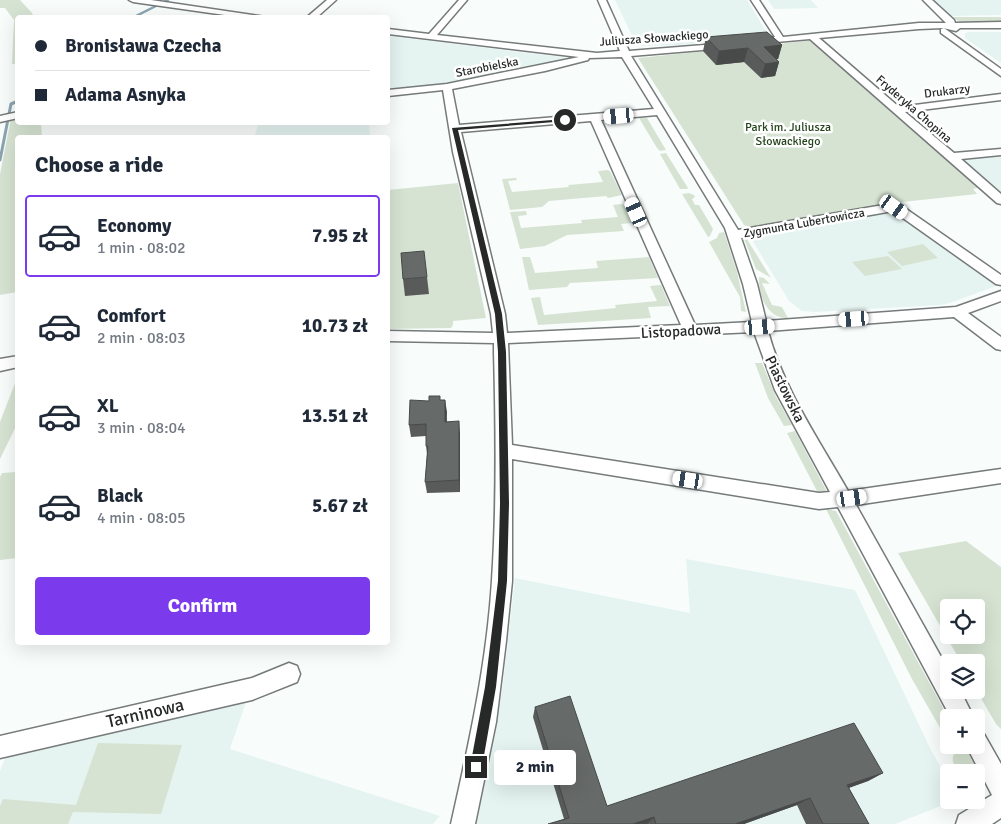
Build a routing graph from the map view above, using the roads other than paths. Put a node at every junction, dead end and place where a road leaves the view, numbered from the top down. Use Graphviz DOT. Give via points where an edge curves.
graph roads {
  1 [pos="133,0"];
  2 [pos="332,0"];
  3 [pos="463,0"];
  4 [pos="602,0"];
  5 [pos="755,0"];
  6 [pos="927,0"];
  7 [pos="234,15"];
  8 [pos="314,15"];
  9 [pos="1001,25"];
  10 [pos="948,28"];
  11 [pos="390,32"];
  12 [pos="811,36"];
  13 [pos="431,37"];
  14 [pos="777,40"];
  15 [pos="626,54"];
  16 [pos="588,55"];
  17 [pos="1001,73"];
  18 [pos="447,87"];
  19 [pos="390,93"];
  20 [pos="1001,96"];
  21 [pos="896,110"];
  22 [pos="660,112"];
  23 [pos="595,118"];
  24 [pos="455,128"];
  25 [pos="1001,152"];
  26 [pos="950,156"];
  27 [pos="1001,200"];
  28 [pos="734,235"];
  29 [pos="1001,281"];
  30 [pos="1001,296"];
  31 [pos="957,312"];
  32 [pos="760,327"];
  33 [pos="690,330"];
  34 [pos="390,336"];
  35 [pos="501,338"];
  36 [pos="1001,345"];
  37 [pos="15,362"];
  38 [pos="0,365"];
  39 [pos="504,451"];
  40 [pos="1001,476"];
  41 [pos="842,500"];
  42 [pos="289,674"];
  43 [pos="958,709"];
  44 [pos="0,747"];
  45 [pos="983,754"];
  46 [pos="1001,788"];
  47 [pos="1001,803"];
  48 [pos="463,824"];
  49 [pos="968,824"];
  1 -- 7 [label="street" via="176,10"];
  2 -- 8 [label="street"];
  3 -- 13 [label="street"];
  4 -- 15 [label="street, Piastowska"];
  5 -- 14 [label="street"];
  6 -- 10 [label="street"];
  9 -- 10 [label="street, Juliusza Słowackiego"];
  10 -- 12 [label="street, Juliusza Słowackiego" via="924,26"];
  10 -- 17 [label="street"];
  11 -- 13 [label="street, Juliusza Słowackiego"];
  12 -- 14 [label="street, Juliusza Słowackiego"];
  12 -- 21 [label="street, Fryderyka Chopina"];
  13 -- 16 [label="street, Juliusza Słowackiego"];
  14 -- 15 [label="street, Juliusza Słowackiego"];
  15 -- 16 [label="street, Juliusza Słowackiego"];
  15 -- 22 [label="street, Piastowska"];
  16 -- 18 [label="street, Starobielska" via="576,61"];
  18 -- 19 [label="street, Starobielska"];
  18 -- 24 [label="street"];
  20 -- 21 [label="street, Drukarzy"];
  21 -- 26 [label="street, Fryderyka Chopina"];
  22 -- 23 [label="street"];
  22 -- 28 [label="street, Piastowska"];
  23 -- 24 [label="street"];
  23 -- 33 [label="street"];
  24 -- 35 [label="street"];
  25 -- 26 [label="street"];
  26 -- 27 [label="street, Fryderyka Chopina"];
  28 -- 29 [label="street, Zygmunta Lubertowicza" via="894,207"];
  28 -- 32 [label="street, Piastowska"];
  30 -- 31 [label="street, Listopadowa"];
  31 -- 32 [label="street, Listopadowa"];
  31 -- 36 [label="street"];
  32 -- 33 [label="street, Listopadowa"];
  32 -- 41 [label="street, Piastowska" via="783,390"];
  33 -- 35 [label="street, Listopadowa"];
  34 -- 35 [label="street, Listopadowa"];
  35 -- 39 [label="street"];
  37 -- 38 [label="street"];
  39 -- 41 [label="street" via="819,501"];
  39 -- 48 [label="street" via="502,581 496,642 485,722"];
  40 -- 41 [label="street"];
  41 -- 43 [label="street, Piastowska"];
  42 -- 44 [label="street, Tarninowa" via="252,689"];
  45 -- 46 [label="street"];
  47 -- 49 [label="street"];
}
